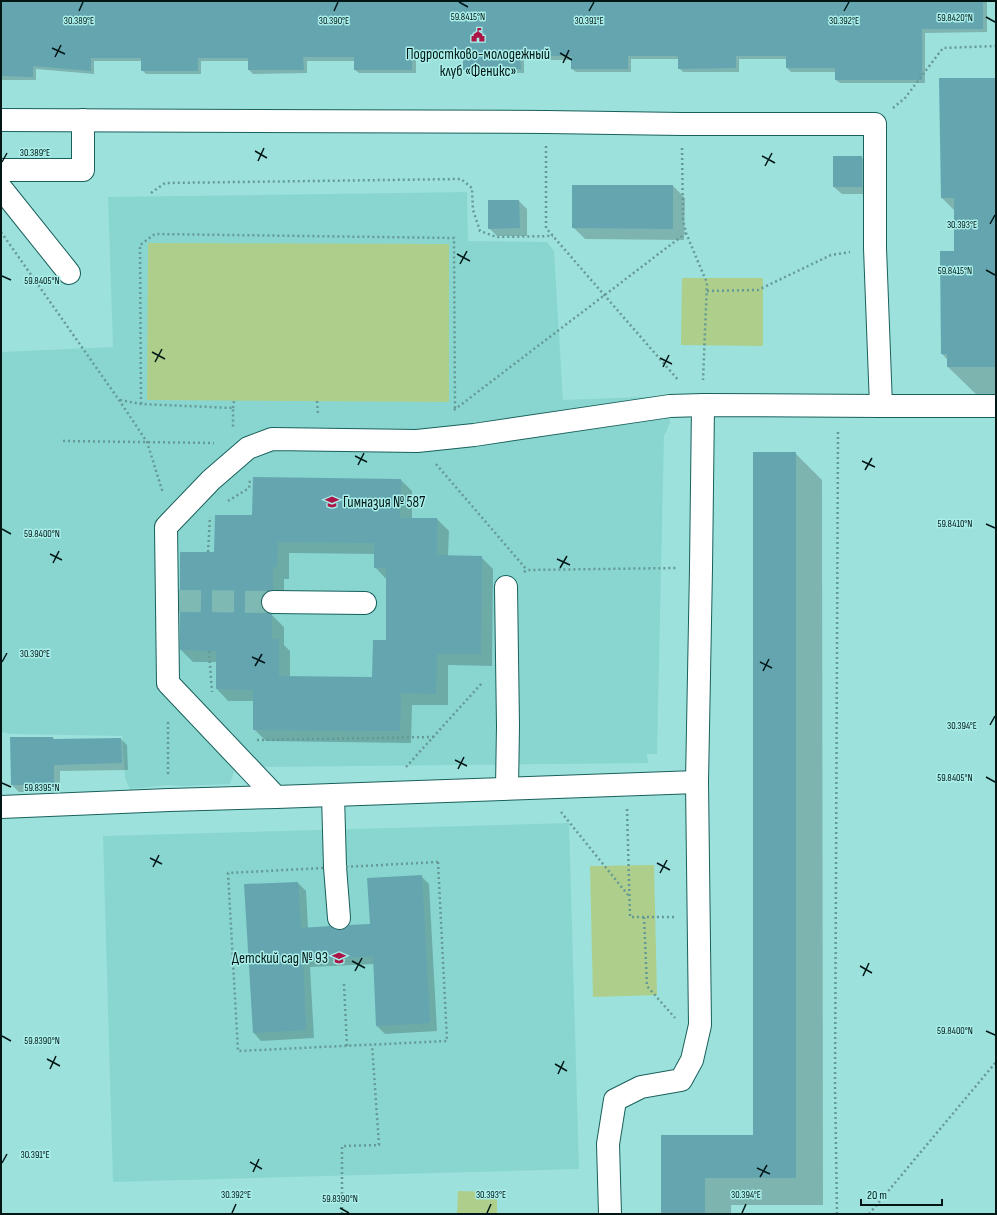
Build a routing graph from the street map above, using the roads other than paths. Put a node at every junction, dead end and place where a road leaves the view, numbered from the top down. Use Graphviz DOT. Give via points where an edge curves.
graph roads {
  1 [pos="1,120"];
  2 [pos="83,120"];
  3 [pos="1,170"];
  4 [pos="1,188"];
  5 [pos="69,273"];
  6 [pos="703,405"];
  7 [pos="881,406"];
  8 [pos="996,406"];
  9 [pos="506,588"];
  10 [pos="273,602"];
  11 [pos="365,603"];
  12 [pos="697,782"];
  13 [pos="507,788"];
  14 [pos="333,795"];
  15 [pos="276,797"];
  16 [pos="1,807"];
  17 [pos="339,918"];
  18 [pos="610,1214"];
  1 -- 2 [label="lane"];
  2 -- 3 [label="lane" via="83,170"];
  2 -- 7 [label="lane" via="875,124 875,248"];
  4 -- 5 [label="lane"];
  6 -- 7 [label="lane"];
  6 -- 12 [label="lane"];
  6 -- 15 [label="lane" via="670,406 417,441 272,438 248,448 211,480 166,527 173,601 168,683"];
  7 -- 8 [label="lane"];
  9 -- 13 [label="lane"];
  10 -- 11 [label="lane"];
  12 -- 13 [label="lane"];
  12 -- 18 [label="lane" via="700,1025 692,1060 681,1080 641,1087 615,1100 608,1144"];
  13 -- 14 [label="lane"];
  14 -- 15 [label="lane"];
  14 -- 17 [label="lane"];
  15 -- 16 [label="lane"];
}
